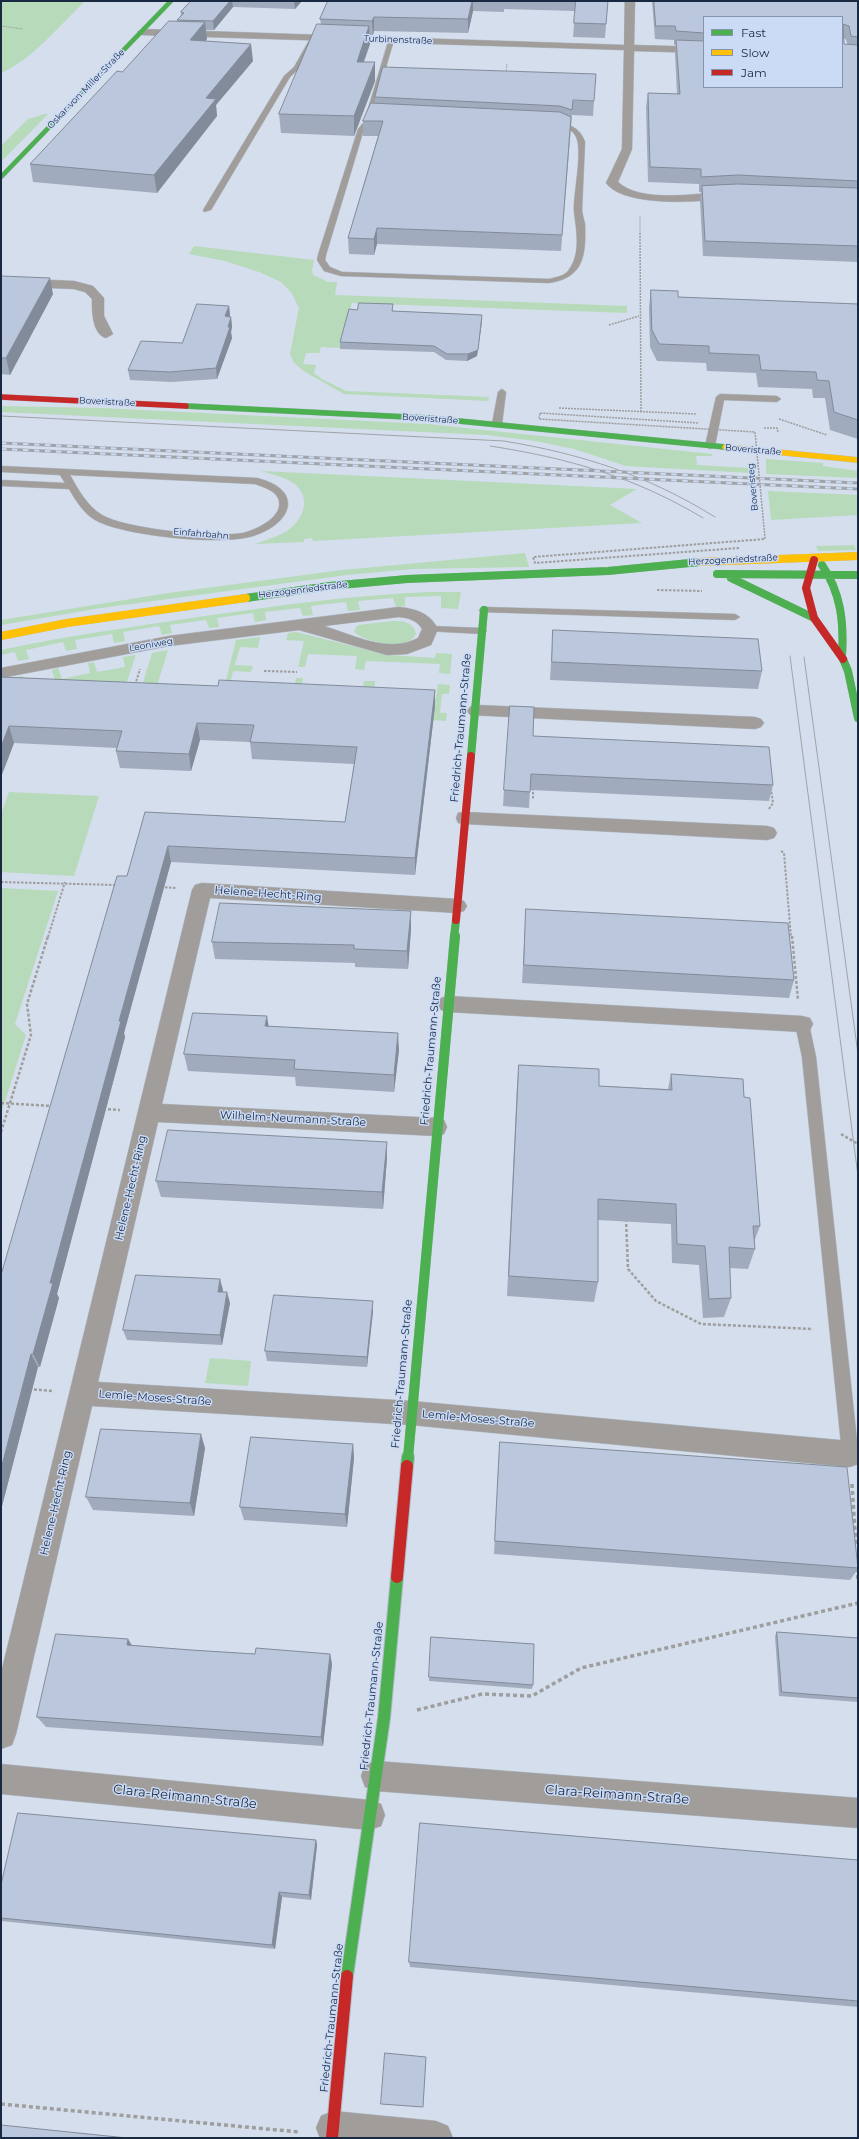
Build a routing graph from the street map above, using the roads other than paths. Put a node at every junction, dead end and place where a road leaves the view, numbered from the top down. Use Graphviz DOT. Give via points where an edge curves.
graph roads {
  1 [pos="171,1"];
  2 [pos="630,1"];
  3 [pos="142,32"];
  4 [pos="313,38"];
  5 [pos="391,40"];
  6 [pos="629,48"];
  7 [pos="703,50"];
  8 [pos="369,115"];
  9 [pos="378,115"];
  10 [pos="544,123"];
  11 [pos="1,177"];
  12 [pos="744,194"];
  13 [pos="207,210"];
  14 [pos="1,282"];
  15 [pos="106,334"];
  16 [pos="502,392"];
  17 [pos="1,397"];
  18 [pos="777,399"];
  19 [pos="497,424"];
  20 [pos="710,446"];
  21 [pos="858,460"];
  22 [pos="1,469"];
  23 [pos="63,472"];
  24 [pos="1,483"];
  25 [pos="72,486"];
  26 [pos="858,556"];
  27 [pos="815,557"];
  28 [pos="608,571"];
  29 [pos="678,573"];
  30 [pos="709,574"];
  31 [pos="810,574"];
  32 [pos="725,575"];
  33 [pos="831,575"];
  34 [pos="858,575"];
  35 [pos="484,610"];
  36 [pos="735,617"];
  37 [pos="814,618"];
  38 [pos="301,625"];
  39 [pos="430,629"];
  40 [pos="482,631"];
  41 [pos="1,636"];
  42 [pos="842,656"];
  43 [pos="1,673"];
  44 [pos="476,711"];
  45 [pos="858,718"];
  46 [pos="755,723"];
  47 [pos="465,818"];
  48 [pos="767,833"];
  49 [pos="457,906"];
  50 [pos="448,1004"];
  51 [pos="802,1024"];
  52 [pos="150,1112"];
  53 [pos="436,1127"];
  54 [pos="82,1393"];
  55 [pos="411,1413"];
  56 [pos="850,1454"];
  57 [pos="1,1734"];
  58 [pos="376,1776"];
  59 [pos="1,1779"];
  60 [pos="858,1813"];
  61 [pos="370,1815"];
  62 [pos="332,2134"];
  63 [pos="436,2138"];
  1 -- 3 [label="street, Oskar-von-Miller-Straße"];
  2 -- 6 [label="street"];
  3 -- 4 [label="street, Turbinenstraße"];
  3 -- 11 [label="street, Oskar-von-Miller-Straße"];
  4 -- 5 [label="street, Turbinenstraße"];
  4 -- 13 [label="lane" via="297,68 287,76"];
  5 -- 6 [label="street, Turbinenstraße"];
  5 -- 8 [label="lane"];
  6 -- 7 [label="street, Turbinenstraße"];
  6 -- 12 [label="street" via="627,149 612,182 614,187 623,193 654,199"];
  8 -- 9 [label="lane"];
  8 -- 10 [label="lane" via="361,129 321,260 324,267 336,273 549,280 570,274 579,259 581,219 578,212 582,142 571,127"];
  14 -- 15 [label="street" via="74,285 89,289 98,298 98,316"];
  16 -- 19 [label="lane"];
  17 -- 19 [label="street, Boveristraße" via="412,417"];
  18 -- 20 [label="lane" via="720,397"];
  19 -- 20 [label="street, Boveristraße"];
  20 -- 21 [label="street, Boveristraße"];
  22 -- 23 [label="lane, Einfahrbahn"];
  23 -- 25 [label="lane, Einfahrbahn"];
  23 -- 25 [label="lane, Einfahrbahn" via="257,481 276,490 284,501 284,508 279,518 262,530 242,536 218,537 129,527 103,520 89,511"];
  24 -- 25 [label="lane"];
  26 -- 27 [label="street, Herzogenriedstraße"];
  27 -- 28 [label="street, Herzogenriedstraße" via="697,562"];
  27 -- 31 [label="street"];
  27 -- 33 [label="street"];
  28 -- 29 [label="street, Herzogenriedstraße"];
  28 -- 41 [label="street, Herzogenriedstraße" via="407,579 329,586 67,623"];
  30 -- 32 [label="street, Herzogenriedstraße"];
  31 -- 32 [label="street, Herzogenriedstraße"];
  31 -- 33 [label="street, Herzogenriedstraße"];
  31 -- 37 [label="street" via="806,588"];
  32 -- 37 [label="street"];
  33 -- 34 [label="street, Herzogenriedstraße"];
  33 -- 42 [label="street" via="845,626"];
  35 -- 36 [label="lane"];
  35 -- 40 [label="street, Friedrich-Traumann-Straße"];
  37 -- 42 [label="street"];
  38 -- 39 [label="street, Leoniweg" via="399,612 421,618"];
  38 -- 39 [label="street, Leoniweg" via="387,650 409,649 425,641"];
  38 -- 43 [label="street, Leoniweg" via="147,645"];
  39 -- 40 [label="lane"];
  40 -- 44 [label="street, Friedrich-Traumann-Straße"];
  42 -- 45 [label="street" via="848,671"];
  44 -- 46 [label="street"];
  44 -- 47 [label="street, Friedrich-Traumann-Straße"];
  47 -- 48 [label="street"];
  47 -- 49 [label="street, Friedrich-Traumann-Straße"];
  49 -- 50 [label="street, Friedrich-Traumann-Straße"];
  49 -- 52 [label="street, Helene-Hecht-Ring" via="202,890"];
  50 -- 51 [label="street"];
  50 -- 53 [label="street, Friedrich-Traumann-Straße"];
  51 -- 56 [label="lane" via="809,1057"];
  52 -- 53 [label="street, Wilhelm-Neumann-Straße"];
  52 -- 54 [label="street, Helene-Hecht-Ring"];
  53 -- 55 [label="street, Friedrich-Traumann-Straße"];
  54 -- 55 [label="street, Lemle-Moses-Straße"];
  54 -- 57 [label="street, Helene-Hecht-Ring"];
  55 -- 56 [label="street, Lemle-Moses-Straße"];
  55 -- 58 [label="street, Friedrich-Traumann-Straße" via="384,1718"];
  58 -- 60 [label="street, Clara-Reimann-Straße"];
  58 -- 61 [label="street, Friedrich-Traumann-Straße"];
  59 -- 61 [label="street, Clara-Reimann-Straße"];
  61 -- 62 [label="street, Friedrich-Traumann-Straße" via="347,1979"];
  62 -- 63 [label="street"];
}
